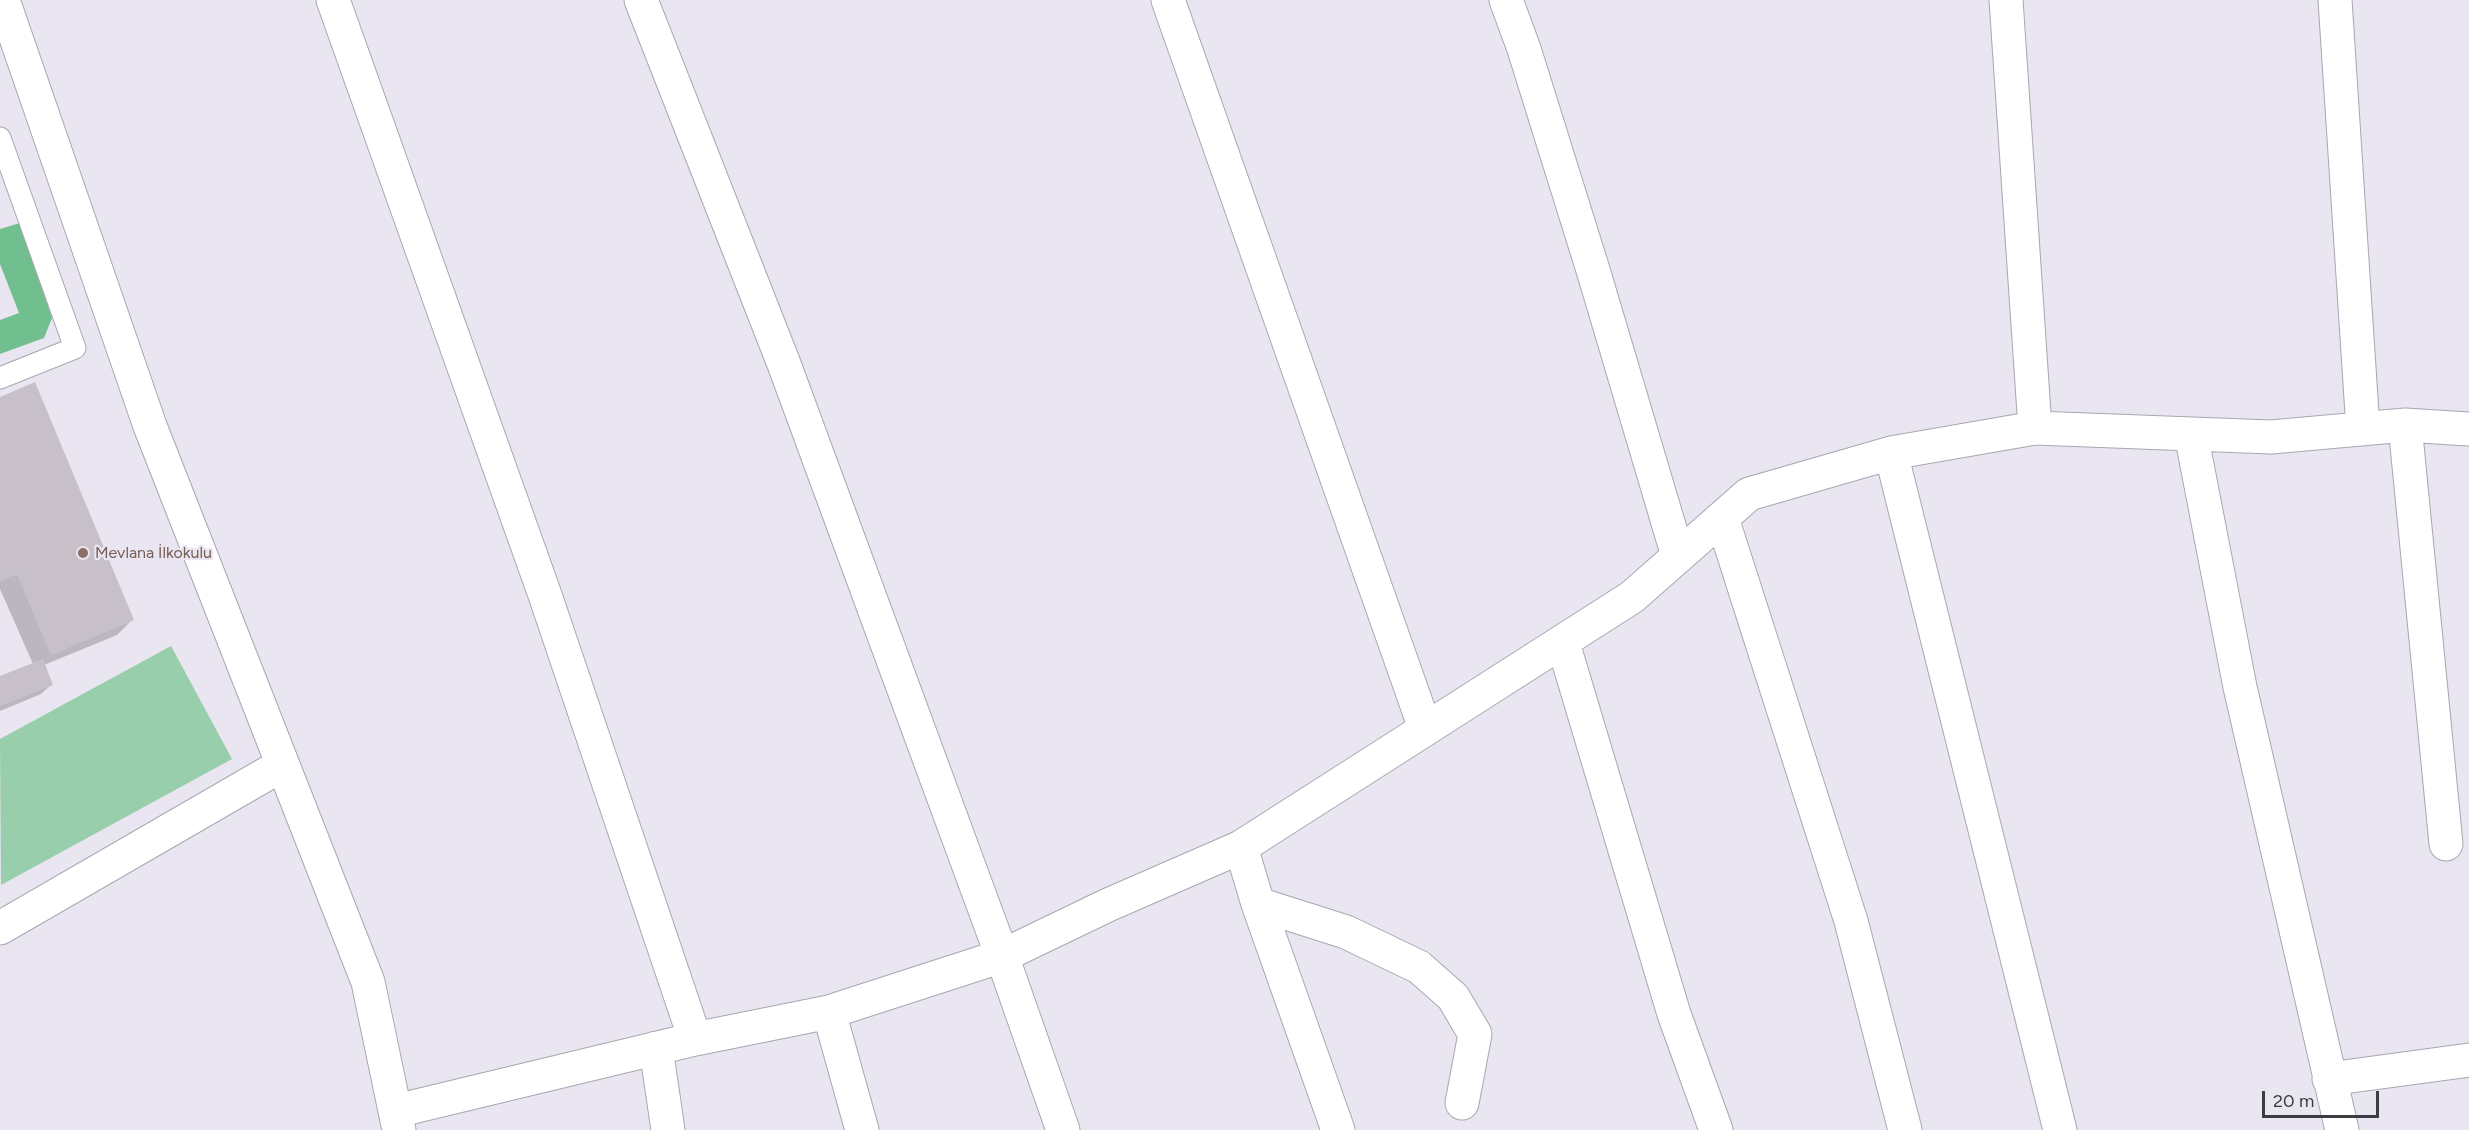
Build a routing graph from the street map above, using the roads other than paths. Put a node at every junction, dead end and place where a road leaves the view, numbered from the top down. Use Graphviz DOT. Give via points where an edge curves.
graph roads {
  1 [pos="3,0"];
  2 [pos="333,0"];
  3 [pos="641,0"];
  4 [pos="1168,0"];
  5 [pos="1506,0"];
  6 [pos="2006,0"];
  7 [pos="2335,0"];
  8 [pos="0,138"];
  9 [pos="0,378"];
  10 [pos="2405,425"];
  11 [pos="2035,428"];
  12 [pos="2363,429"];
  13 [pos="2469,429"];
  14 [pos="2191,434"];
  15 [pos="1891,453"];
  16 [pos="1722,518"];
  17 [pos="1678,556"];
  18 [pos="1563,643"];
  19 [pos="1425,728"];
  20 [pos="282,765"];
  21 [pos="2446,844"];
  22 [pos="1241,847"];
  23 [pos="1258,904"];
  24 [pos="0,928"];
  25 [pos="1002,956"];
  26 [pos="829,1012"];
  27 [pos="695,1039"];
  28 [pos="656,1048"];
  29 [pos="2469,1060"];
  30 [pos="2329,1079"];
  31 [pos="1462,1103"];
  32 [pos="398,1120"];
  33 [pos="668,1130"];
  34 [pos="862,1130"];
  35 [pos="1063,1130"];
  36 [pos="1338,1130"];
  37 [pos="1716,1130"];
  38 [pos="1905,1130"];
  39 [pos="2060,1130"];
  40 [pos="2343,1130"];
  1 -- 20 [label="street" via="150,426"];
  2 -- 27 [label="street" via="541,583"];
  3 -- 25 [label="street" via="784,364"];
  4 -- 19 [label="street"];
  5 -- 17 [label="street" via="1579,225"];
  6 -- 11 [label="street"];
  7 -- 12 [label="street"];
  8 -- 9 [label="lane" via="75,348"];
  10 -- 12 [label="street"];
  10 -- 13 [label="street"];
  10 -- 21 [label="street"];
  11 -- 14 [label="street"];
  11 -- 15 [label="street"];
  12 -- 14 [label="street" via="2271,437"];
  14 -- 30 [label="street" via="2240,687"];
  15 -- 16 [label="street" via="1749,494"];
  15 -- 39 [label="street"];
  16 -- 17 [label="street"];
  16 -- 38 [label="street" via="1851,921"];
  17 -- 18 [label="street" via="1632,597"];
  18 -- 19 [label="street"];
  18 -- 37 [label="street" via="1674,1014"];
  19 -- 22 [label="street"];
  20 -- 24 [label="street"];
  20 -- 32 [label="street" via="368,982"];
  22 -- 23 [label="street"];
  22 -- 25 [label="street"];
  23 -- 31 [label="street" via="1346,932 1419,967 1453,997 1475,1034"];
  23 -- 36 [label="street"];
  25 -- 26 [label="street"];
  25 -- 35 [label="street"];
  26 -- 27 [label="street"];
  26 -- 34 [label="street"];
  27 -- 28 [label="street"];
  28 -- 32 [label="street"];
  28 -- 33 [label="street"];
  29 -- 30 [label="street"];
  30 -- 40 [label="street"];
}
